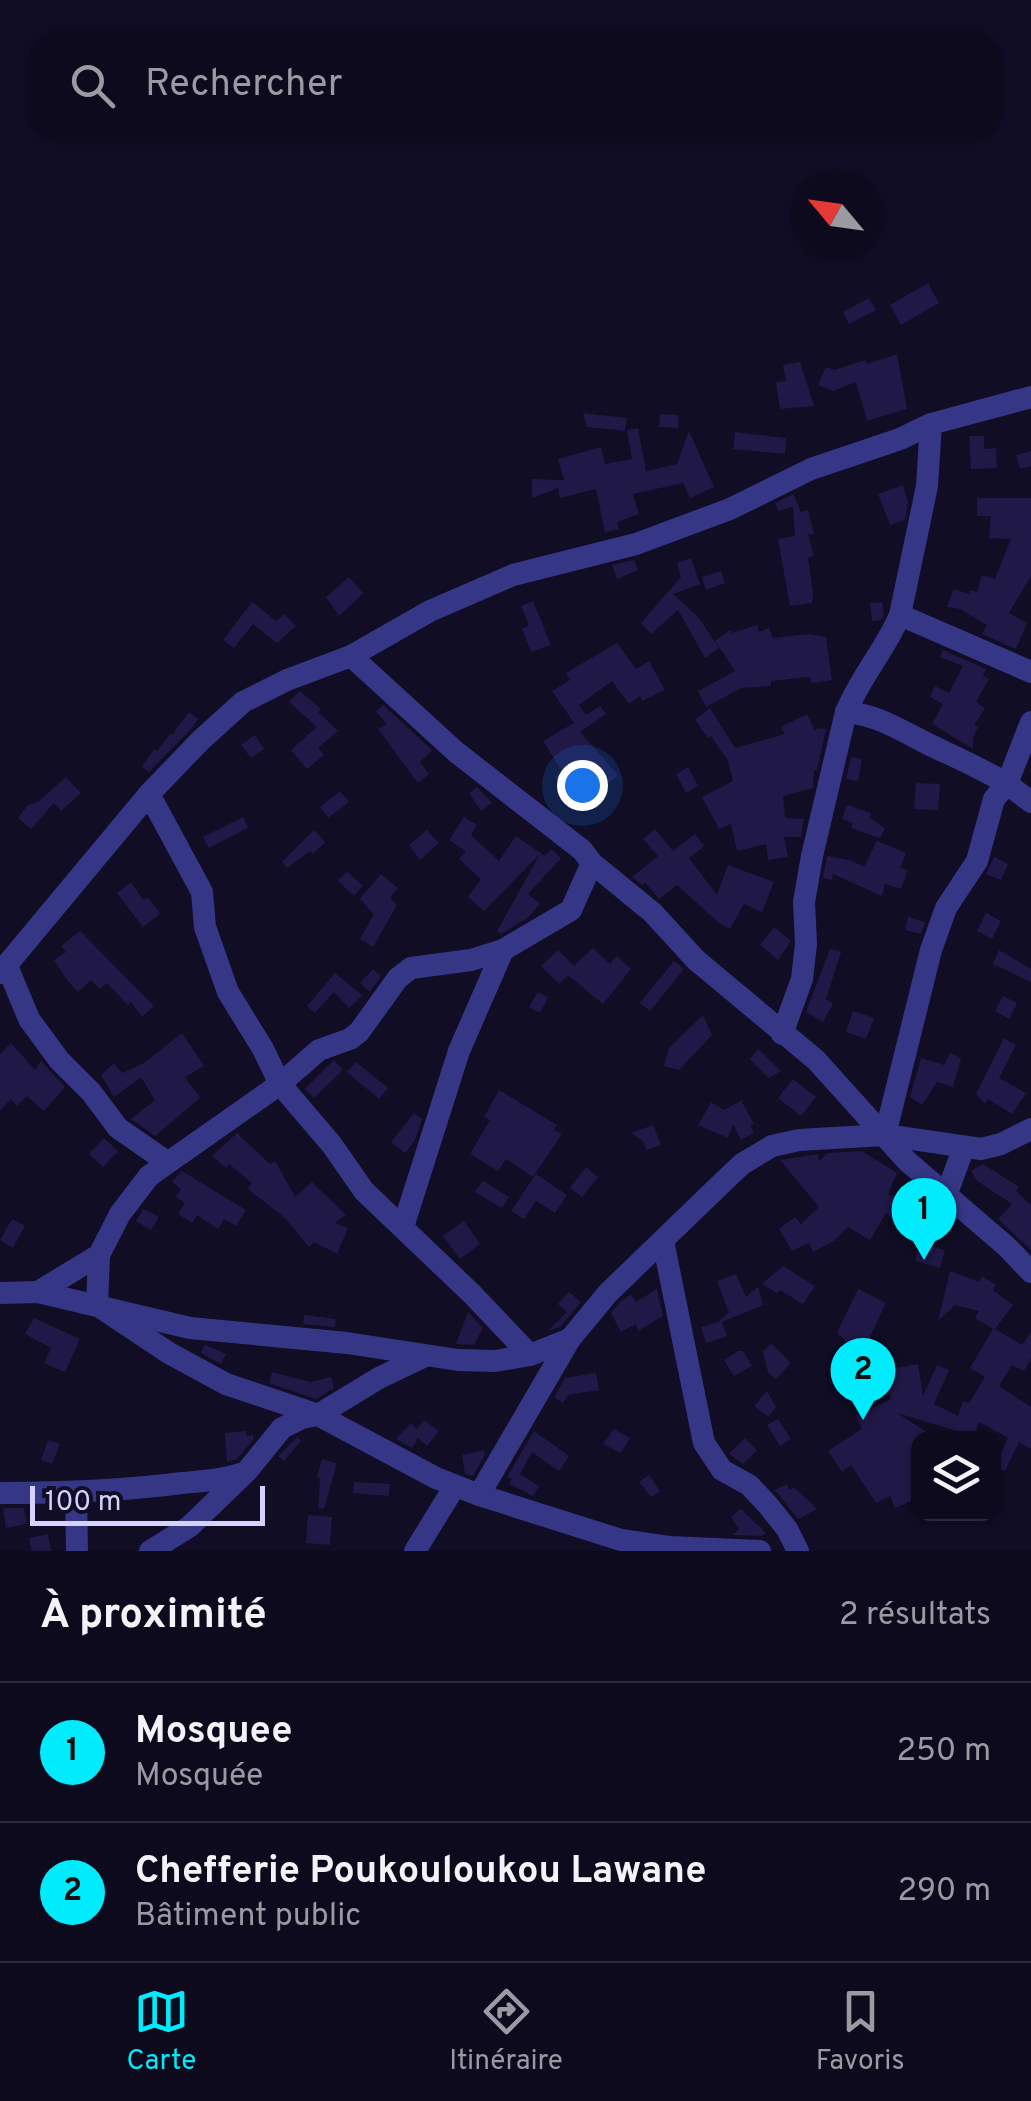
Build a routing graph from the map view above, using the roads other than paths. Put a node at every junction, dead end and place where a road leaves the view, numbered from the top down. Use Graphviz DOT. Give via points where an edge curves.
graph roads {
  1 [pos="1031,397"];
  2 [pos="931,424"];
  3 [pos="900,615"];
  4 [pos="350,656"];
  5 [pos="1031,672"];
  6 [pos="846,712"];
  7 [pos="1031,722"];
  8 [pos="1007,784"];
  9 [pos="149,794"];
  10 [pos="1031,802"];
  11 [pos="592,863"];
  12 [pos="503,950"];
  13 [pos="4,970"];
  14 [pos="782,1034"];
  15 [pos="280,1084"];
  16 [pos="1031,1129"];
  17 [pos="885,1135"];
  18 [pos="964,1148"];
  19 [pos="167,1162"];
  20 [pos="947,1193"];
  21 [pos="403,1226"];
  22 [pos="664,1241"];
  23 [pos="98,1255"];
  24 [pos="1031,1272"];
  25 [pos="38,1292"];
  26 [pos="0,1293"];
  27 [pos="97,1305"];
  28 [pos="570,1339"];
  29 [pos="530,1355"];
  30 [pos="425,1356"];
  31 [pos="318,1415"];
  32 [pos="247,1472"];
  33 [pos="455,1486"];
  34 [pos="0,1493"];
  35 [pos="76,1493"];
  36 [pos="479,1495"];
  37 [pos="616,1545"];
  38 [pos="668,1549"];
  39 [pos="77,1551"];
  40 [pos="150,1551"];
  41 [pos="415,1551"];
  42 [pos="760,1551"];
  43 [pos="798,1551"];
  1 -- 2 [label="street"];
  2 -- 3 [label="street" via="927,486"];
  2 -- 4 [label="street" via="636,544 513,576 430,611"];
  3 -- 5 [label="street"];
  3 -- 6 [label="street"];
  4 -- 9 [label="street" via="244,702"];
  4 -- 11 [label="street"];
  6 -- 8 [label="street" via="894,725"];
  6 -- 14 [label="street" via="804,902 802,979"];
  7 -- 8 [label="street"];
  8 -- 10 [label="street"];
  8 -- 17 [label="street" via="994,799 977,861 946,908 931,950"];
  9 -- 13 [label="street"];
  9 -- 15 [label="street" via="202,892 205,926 228,992"];
  11 -- 12 [label="street" via="571,910"];
  11 -- 14 [label="street"];
  12 -- 15 [label="street" via="411,968 359,1032 319,1050"];
  12 -- 21 [label="street" via="458,1051"];
  13 -- 19 [label="street" via="28,1019 59,1060 118,1128"];
  14 -- 17 [label="street" via="816,1060"];
  15 -- 19 [label="street"];
  15 -- 21 [label="street" via="364,1191"];
  16 -- 18 [label="street" via="1001,1144"];
  17 -- 18 [label="street"];
  17 -- 20 [label="street"];
  17 -- 22 [label="street" via="772,1146 742,1164"];
  18 -- 20 [label="street"];
  19 -- 23 [label="street" via="120,1214"];
  20 -- 24 [label="street"];
  21 -- 29 [label="street"];
  22 -- 28 [label="street"];
  22 -- 43 [label="street" via="704,1443 722,1470 768,1504"];
  23 -- 25 [label="street"];
  23 -- 27 [label="street"];
  25 -- 26 [label="street"];
  25 -- 27 [label="street"];
  27 -- 30 [label="street" via="190,1328"];
  27 -- 31 [label="street" via="226,1384"];
  28 -- 29 [label="street"];
  28 -- 36 [label="street"];
  29 -- 30 [label="street" via="495,1361"];
  30 -- 31 [label="street"];
  31 -- 32 [label="street" via="282,1428"];
  31 -- 33 [label="street"];
  32 -- 35 [label="street" via="223,1480"];
  32 -- 40 [label="street" via="189,1527"];
  33 -- 36 [label="street"];
  33 -- 41 [label="street"];
  34 -- 35 [label="street"];
  35 -- 39 [label="street"];
  36 -- 37 [label="street"];
  37 -- 38 [label="street"];
  38 -- 42 [label="street"];
}
